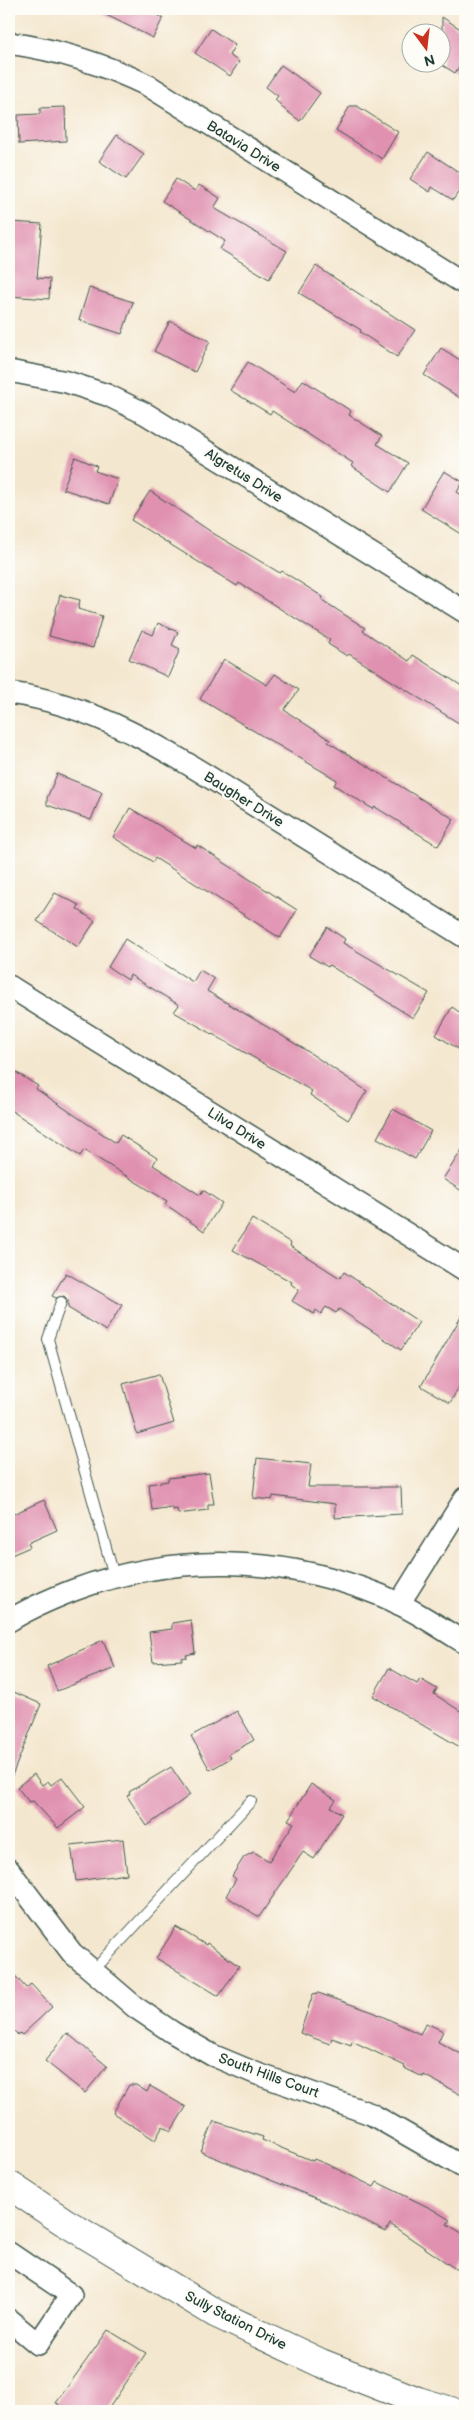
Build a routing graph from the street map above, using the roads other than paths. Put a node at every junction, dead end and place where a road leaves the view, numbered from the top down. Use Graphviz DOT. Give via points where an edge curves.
graph roads {
  1 [pos="9,43"];
  2 [pos="465,284"];
  3 [pos="9,371"];
  4 [pos="465,612"];
  5 [pos="9,693"];
  6 [pos="465,937"];
  7 [pos="9,986"];
  8 [pos="465,1270"];
  9 [pos="61,1302"];
  10 [pos="465,1498"];
  11 [pos="114,1576"];
  12 [pos="399,1604"];
  13 [pos="9,1621"];
  14 [pos="465,1643"];
  15 [pos="251,1801"];
  16 [pos="9,1870"];
  17 [pos="93,1971"];
  18 [pos="465,2168"];
  19 [pos="9,2185"];
  20 [pos="9,2253"];
  21 [pos="9,2320"];
  22 [pos="451,2411"];
  1 -- 2 [label="street, Batavia Drive" via="72,54 150,86"];
  3 -- 4 [label="street, Algretus Drive" via="67,382 107,395 146,414"];
  5 -- 6 [label="street, Baugher Drive" via="87,712 166,751"];
  7 -- 8 [label="street, Lilva Drive"];
  9 -- 11 [label="lane" via="48,1339"];
  10 -- 12 [label="street"];
  11 -- 12 [label="street" via="178,1565 260,1565 329,1577"];
  11 -- 13 [label="street" via="50,1599"];
  12 -- 14 [label="street"];
  15 -- 17 [label="lane"];
  16 -- 17 [label="street, South Hills Court" via="72,1953"];
  17 -- 18 [label="street, South Hills Court" via="135,2007 212,2054 255,2073 371,2114"];
  19 -- 22 [label="street, Sully Station Drive" via="63,2222 215,2313 321,2363"];
  20 -- 21 [label="street" via="71,2295 38,2344"];
}
